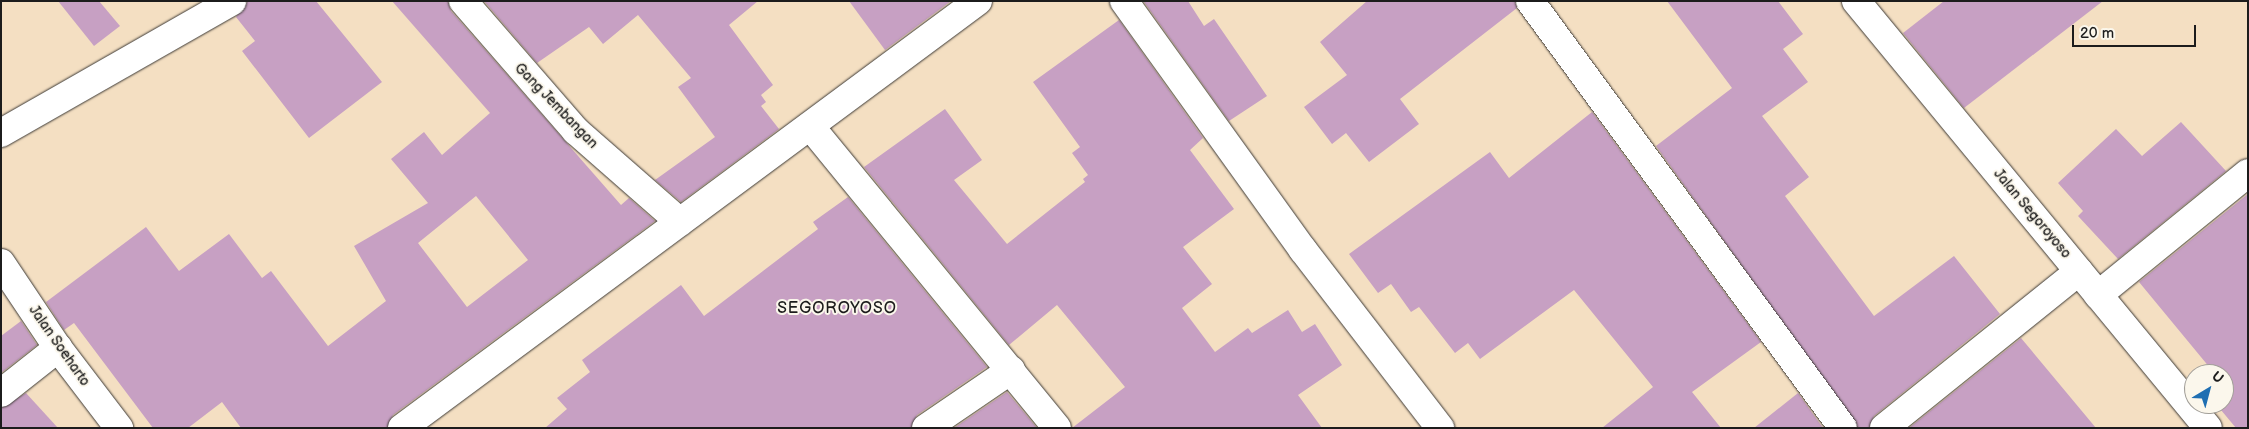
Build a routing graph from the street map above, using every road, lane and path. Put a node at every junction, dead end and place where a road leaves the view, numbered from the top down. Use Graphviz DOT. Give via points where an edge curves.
graph roads {
  1 [pos="232,1"];
  2 [pos="463,1"];
  3 [pos="978,1"];
  4 [pos="1124,1"];
  5 [pos="1530,1"];
  6 [pos="1856,1"];
  7 [pos="810,126"];
  8 [pos="1,134"];
  9 [pos="2248,173"];
  10 [pos="680,222"];
  11 [pos="1,263"];
  12 [pos="2079,271"];
  13 [pos="2098,295"];
  14 [pos="58,348"];
  15 [pos="1011,370"];
  16 [pos="1,393"];
  17 [pos="119,428"];
  18 [pos="402,428"];
  19 [pos="926,428"];
  20 [pos="1057,428"];
  21 [pos="1440,428"];
  22 [pos="1843,428"];
  23 [pos="1884,428"];
  24 [pos="2208,428"];
  1 -- 8 [label="street"];
  2 -- 10 [label="street, Gang Jembangan" via="576,131"];
  3 -- 7 [label="street"];
  4 -- 21 [label="street" via="1303,250"];
  5 -- 22 [label="street"];
  6 -- 12 [label="street, Jalan Segoroyoso"];
  7 -- 10 [label="street"];
  7 -- 15 [label="street"];
  9 -- 13 [label="street"];
  10 -- 18 [label="street"];
  11 -- 14 [label="street, Jalan Soeharto"];
  12 -- 13 [label="street, Jalan Segoroyoso"];
  12 -- 23 [label="street"];
  13 -- 24 [label="street, Jalan Segoroyoso"];
  14 -- 16 [label="street"];
  14 -- 17 [label="street, Jalan Soeharto"];
  15 -- 19 [label="street"];
  15 -- 20 [label="street"];
}
